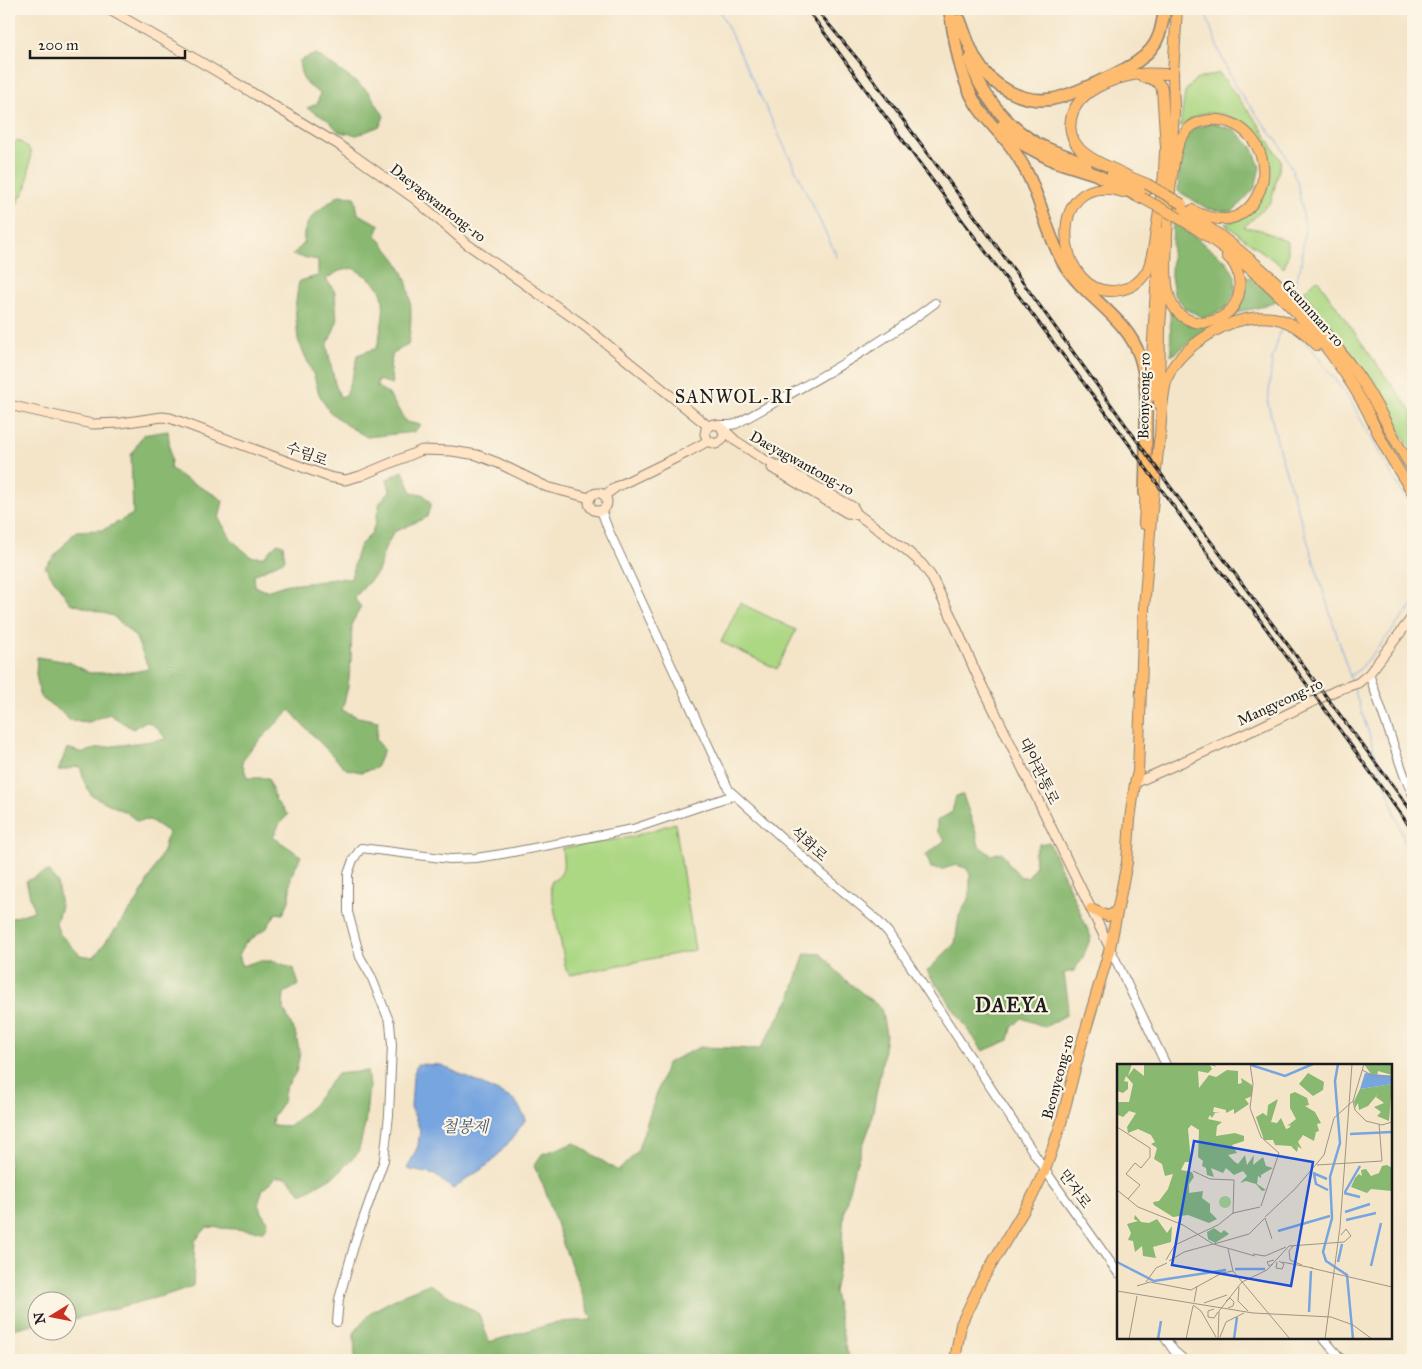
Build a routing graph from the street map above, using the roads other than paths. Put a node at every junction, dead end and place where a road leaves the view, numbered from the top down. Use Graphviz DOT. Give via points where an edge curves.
graph roads {
  1 [pos="108,9"];
  2 [pos="949,9"];
  3 [pos="1165,9"];
  4 [pos="1171,9"];
  5 [pos="1177,9"];
  6 [pos="957,18"];
  7 [pos="1171,74"];
  8 [pos="1096,88"];
  9 [pos="1166,147"];
  10 [pos="1062,155"];
  11 [pos="1126,175"];
  12 [pos="1167,185"];
  13 [pos="1145,191"];
  14 [pos="1180,210"];
  15 [pos="1167,241"];
  16 [pos="936,305"];
  17 [pos="1312,325"];
  18 [pos="9,405"];
  19 [pos="708,426"];
  20 [pos="722,428"];
  21 [pos="708,441"];
  22 [pos="719,442"];
  23 [pos="1159,448"];
  24 [pos="1411,465"];
  25 [pos="1145,493"];
  26 [pos="1413,493"];
  27 [pos="605,496"];
  28 [pos="590,498"];
  29 [pos="601,510"];
  30 [pos="857,514"];
  31 [pos="1413,616"];
  32 [pos="1369,674"];
  33 [pos="1135,783"];
  34 [pos="1413,795"];
  35 [pos="734,796"];
  36 [pos="1118,908"];
  37 [pos="1091,909"];
  38 [pos="1110,948"];
  39 [pos="1166,1064"];
  40 [pos="1045,1170"];
  41 [pos="1117,1272"];
  42 [pos="337,1322"];
  43 [pos="1166,1339"];
  44 [pos="1324,1339"];
  45 [pos="955,1360"];
  46 [pos="1184,1360"];
  47 [pos="1342,1360"];
  1 -- 19 [label="main road, Daeyagwantong-ro" via="339,145 415,199 467,244 582,324"];
  2 -- 6 [label="highway"];
  3 -- 6 [label="highway" via="1159,36 1139,60 1072,93 1040,100 1010,92 984,73"];
  4 -- 7 [label="main road, Beonyeong-ro"];
  5 -- 7 [label="main road, Beonyeong-ro"];
  6 -- 10 [label="highway" via="972,67 989,100 1014,128"];
  6 -- 13 [label="highway" via="959,53 970,84 984,107 1003,128 1020,143 1054,160"];
  6 -- 25 [label="highway" via="960,66 976,104 1029,176 1064,264 1121,323 1140,358 1146,388"];
  7 -- 8 [label="main road" via="1140,74"];
  7 -- 9 [label="main road, Beonyeong-ro"];
  7 -- 12 [label="main road, Beonyeong-ro" via="1174,111"];
  8 -- 9 [label="main road" via="1140,77 1157,82 1163,95"];
  8 -- 11 [label="main road" via="1082,98 1073,111 1071,132 1075,142 1088,156"];
  9 -- 12 [label="main road, Beonyeong-ro"];
  10 -- 11 [label="main road"];
  10 -- 13 [label="highway"];
  11 -- 13 [label="main road"];
  12 -- 13 [label="main road" via="1144,276 1132,286 1119,290 1096,287 1080,275 1068,253 1065,232 1070,211 1084,194 1100,188"];
  12 -- 14 [label="main road" via="1183,134 1197,122 1217,119 1230,123 1244,131 1261,155 1262,185 1250,207 1240,215 1223,220"];
  12 -- 15 [label="main road, Beonyeong-ro"];
  12 -- 25 [label="main road, Beonyeong-ro" via="1155,304"];
  13 -- 14 [label="main road"];
  14 -- 15 [label="main road" via="1233,263 1240,286 1234,308 1228,314 1203,322 1195,321 1186,318 1173,305 1167,276"];
  14 -- 17 [label="main road, Geumman-ro" via="1217,233 1286,291"];
  15 -- 23 [label="main road, Beonyeong-ro" via="1160,327"];
  16 -- 20 [label="street" via="876,348"];
  17 -- 23 [label="main road" via="1293,325 1273,318 1245,319 1217,331 1187,350 1169,374 1165,386"];
  17 -- 24 [label="main road, Geumman-ro" via="1358,375"];
  17 -- 26 [label="main road, Geumman-ro" via="1364,404"];
  18 -- 28 [label="main road, 수림로" via="92,424 170,418 329,477 345,480 422,450 461,452 498,463 547,487"];
  19 -- 20 [label="main road" via="713,424"];
  19 -- 21 [label="main road" via="705,434"];
  20 -- 22 [label="main road" via="724,435"];
  20 -- 30 [label="main road, Daeyagwantong-ro" via="765,460 853,507"];
  21 -- 22 [label="main road"];
  21 -- 27 [label="main road, 수림로" via="616,487"];
  22 -- 30 [label="main road, Daeyagwantong-ro" via="734,445 847,513"];
  23 -- 33 [label="main road, Beonyeong-ro" via="1144,609"];
  25 -- 33 [label="main road, Beonyeong-ro"];
  27 -- 28 [label="main road, 수림로" via="596,493"];
  27 -- 29 [label="main road" via="607,502"];
  28 -- 29 [label="main road" via="592,508"];
  29 -- 35 [label="street, 석화로" via="724,781"];
  30 -- 37 [label="main road, 대야관통로" via="905,549 931,576"];
  31 -- 32 [label="main road, Mangyeong-ro"];
  32 -- 33 [label="main road, Mangyeong-ro" via="1358,682"];
  32 -- 34 [label="street"];
  33 -- 36 [label="main road, Beonyeong-ro" via="1127,862"];
  35 -- 40 [label="street, 석화로" via="883,925"];
  35 -- 42 [label="street" via="633,829 494,855 450,859 361,848 348,874 348,912 360,957 390,1023 390,1106 384,1160 356,1239 339,1299"];
  36 -- 37 [label="main road" via="1107,916"];
  36 -- 38 [label="main road, Beonyeong-ro"];
  37 -- 38 [label="main road, 대야관통로"];
  38 -- 39 [label="street, 대야관통로"];
  38 -- 40 [label="main road, Beonyeong-ro"];
  40 -- 41 [label="street, 만자로"];
  40 -- 45 [label="main road, Beonyeong-ro" via="981,1282 961,1324"];
  43 -- 46 [label="street"];
  44 -- 47 [label="street"];
}
